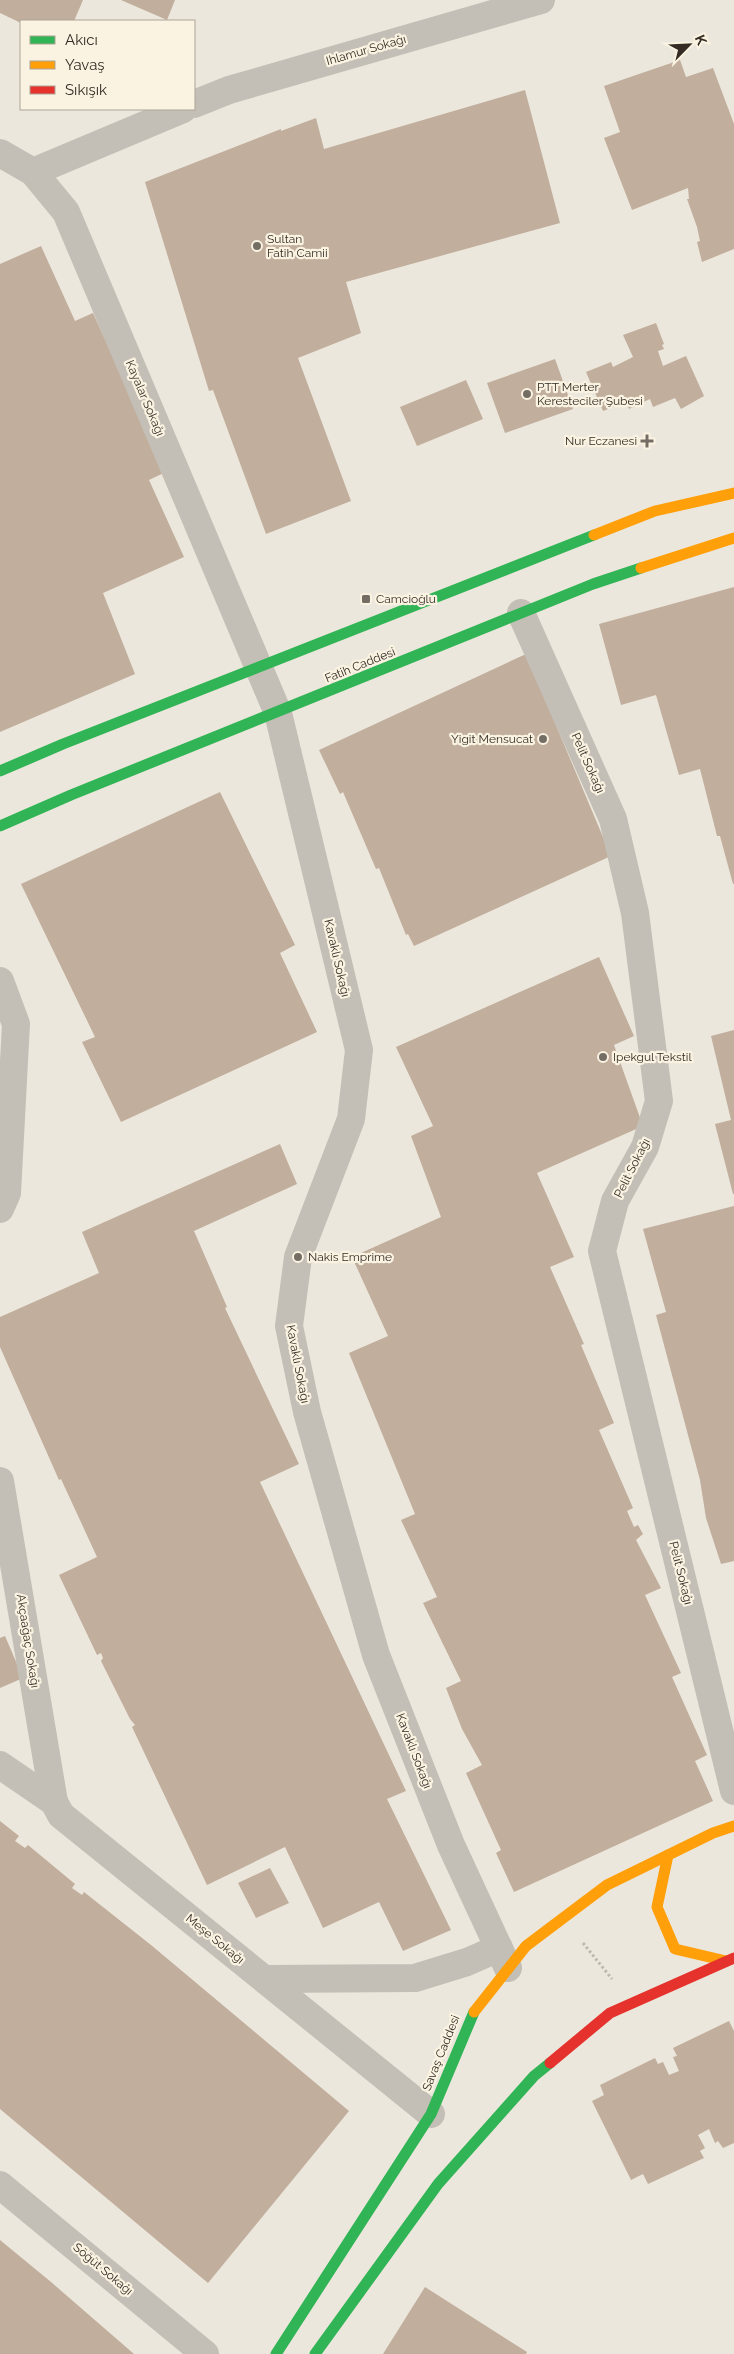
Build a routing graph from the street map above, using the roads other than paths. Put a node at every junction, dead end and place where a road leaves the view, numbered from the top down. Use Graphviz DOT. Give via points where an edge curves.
graph roads {
  1 [pos="541,0"];
  2 [pos="195,104"];
  3 [pos="181,110"];
  4 [pos="0,153"];
  5 [pos="33,172"];
  6 [pos="734,493"];
  7 [pos="734,538"];
  8 [pos="521,613"];
  9 [pos="259,667"];
  10 [pos="278,713"];
  11 [pos="0,770"];
  12 [pos="0,826"];
  13 [pos="0,981"];
  14 [pos="0,1209"];
  15 [pos="0,1481"];
  16 [pos="0,1765"];
  17 [pos="734,1791"];
  18 [pos="54,1802"];
  19 [pos="734,1826"];
  20 [pos="668,1855"];
  21 [pos="503,1958"];
  22 [pos="730,1959"];
  23 [pos="266,1979"];
  24 [pos="431,2114"];
  25 [pos="0,2185"];
  26 [pos="205,2354"];
  27 [pos="276,2354"];
  28 [pos="315,2354"];
  1 -- 2 [label="street, Ihlamur Sokağı" via="229,90"];
  3 -- 5 [label="street"];
  4 -- 5 [label="street, Kayalar Sokağı"];
  5 -- 9 [label="street, Kayalar Sokağı" via="66,212"];
  6 -- 9 [label="main road" via="654,511"];
  7 -- 8 [label="main road, Fatih Caddesi" via="593,584"];
  8 -- 10 [label="main road, Fatih Caddesi"];
  8 -- 17 [label="street, Pelit Sokağı" via="613,819 635,913 660,1101 645,1147 614,1200 602,1251"];
  9 -- 10 [label="street, Kayalar Sokağı"];
  9 -- 11 [label="main road"];
  10 -- 12 [label="main road, Fatih Caddesi"];
  10 -- 21 [label="street, Kavaklı Sokağı" via="359,1050 351,1119 298,1257 289,1326 307,1412 376,1655 451,1845"];
  13 -- 14 [label="street" via="16,1024 7,1193"];
  15 -- 18 [label="street, Akçaağaç Sokağı"];
  16 -- 18 [label="street, Meşe Sokağı"];
  18 -- 23 [label="street, Meşe Sokağı" via="61,1815"];
  19 -- 20 [label="main road, Savaş Caddesi"];
  20 -- 21 [label="main road, Savaş Caddesi" via="607,1885 526,1946"];
  20 -- 22 [label="main road" via="657,1907 675,1949"];
  21 -- 23 [label="street" via="467,1962 415,1978"];
  21 -- 24 [label="main road, Savaş Caddesi" via="472,2015"];
  22 -- 28 [label="main road" via="610,2013 528,2084 438,2184"];
  23 -- 24 [label="street, Meşe Sokağı"];
  24 -- 27 [label="main road, Savaş Caddesi"];
  25 -- 26 [label="street, Söğüt Sokağı"];
}
